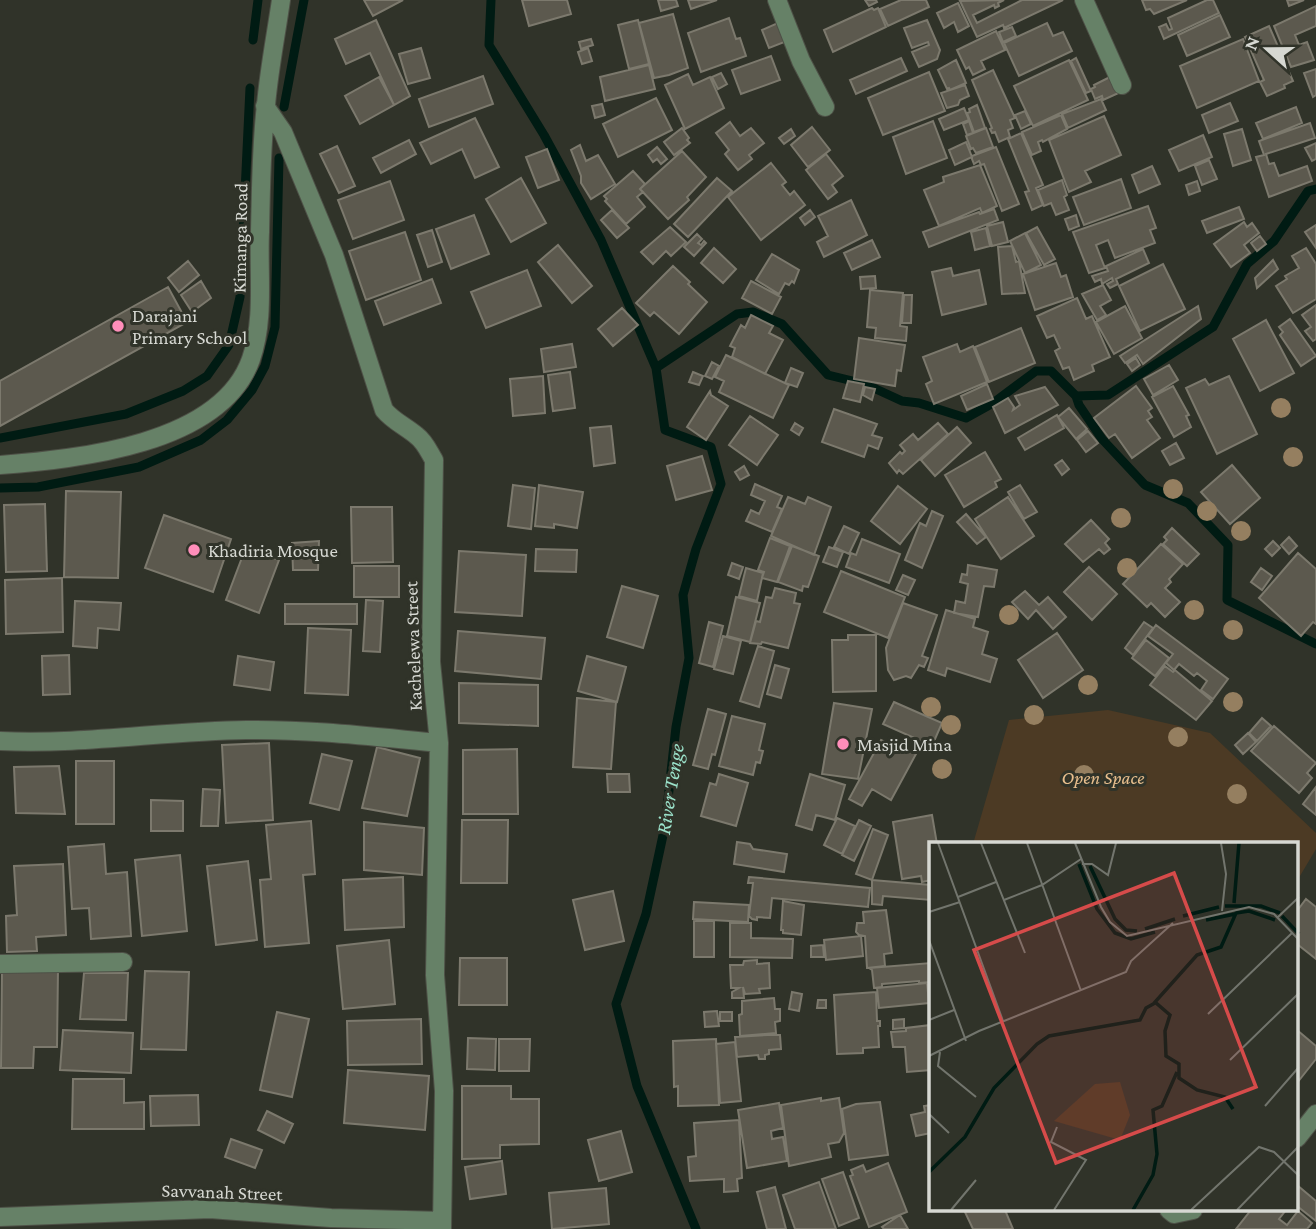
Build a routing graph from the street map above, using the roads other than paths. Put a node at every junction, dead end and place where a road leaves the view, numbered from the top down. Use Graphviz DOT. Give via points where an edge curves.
graph roads {
  1 [pos="281,0"];
  2 [pos="777,0"];
  3 [pos="1084,0"];
  4 [pos="1122,85"];
  5 [pos="265,106"];
  6 [pos="825,107"];
  7 [pos="0,466"];
  8 [pos="0,741"];
  9 [pos="439,743"];
  10 [pos="123,962"];
  11 [pos="0,964"];
  12 [pos="1316,1114"];
  13 [pos="1298,1137"];
  14 [pos="0,1217"];
  15 [pos="442,1225"];
  1 -- 5 [label="street, Kimanga Road"];
  2 -- 6 [label="street"];
  3 -- 4 [label="street"];
  5 -- 7 [label="street, Kimanga Road" via="259,323 251,359 239,383 214,409 188,425 134,446"];
  5 -- 9 [label="street, Kachelewa Street" via="283,132 334,256 384,410 417,436 434,460 431,662"];
  8 -- 9 [label="street" via="247,730"];
  9 -- 15 [label="street, Kachelewa Street" via="435,975 444,1091"];
  10 -- 11 [label="street"];
  12 -- 13 [label="street"];
  14 -- 15 [label="street, Savvanah Street" via="210,1209"];
}
